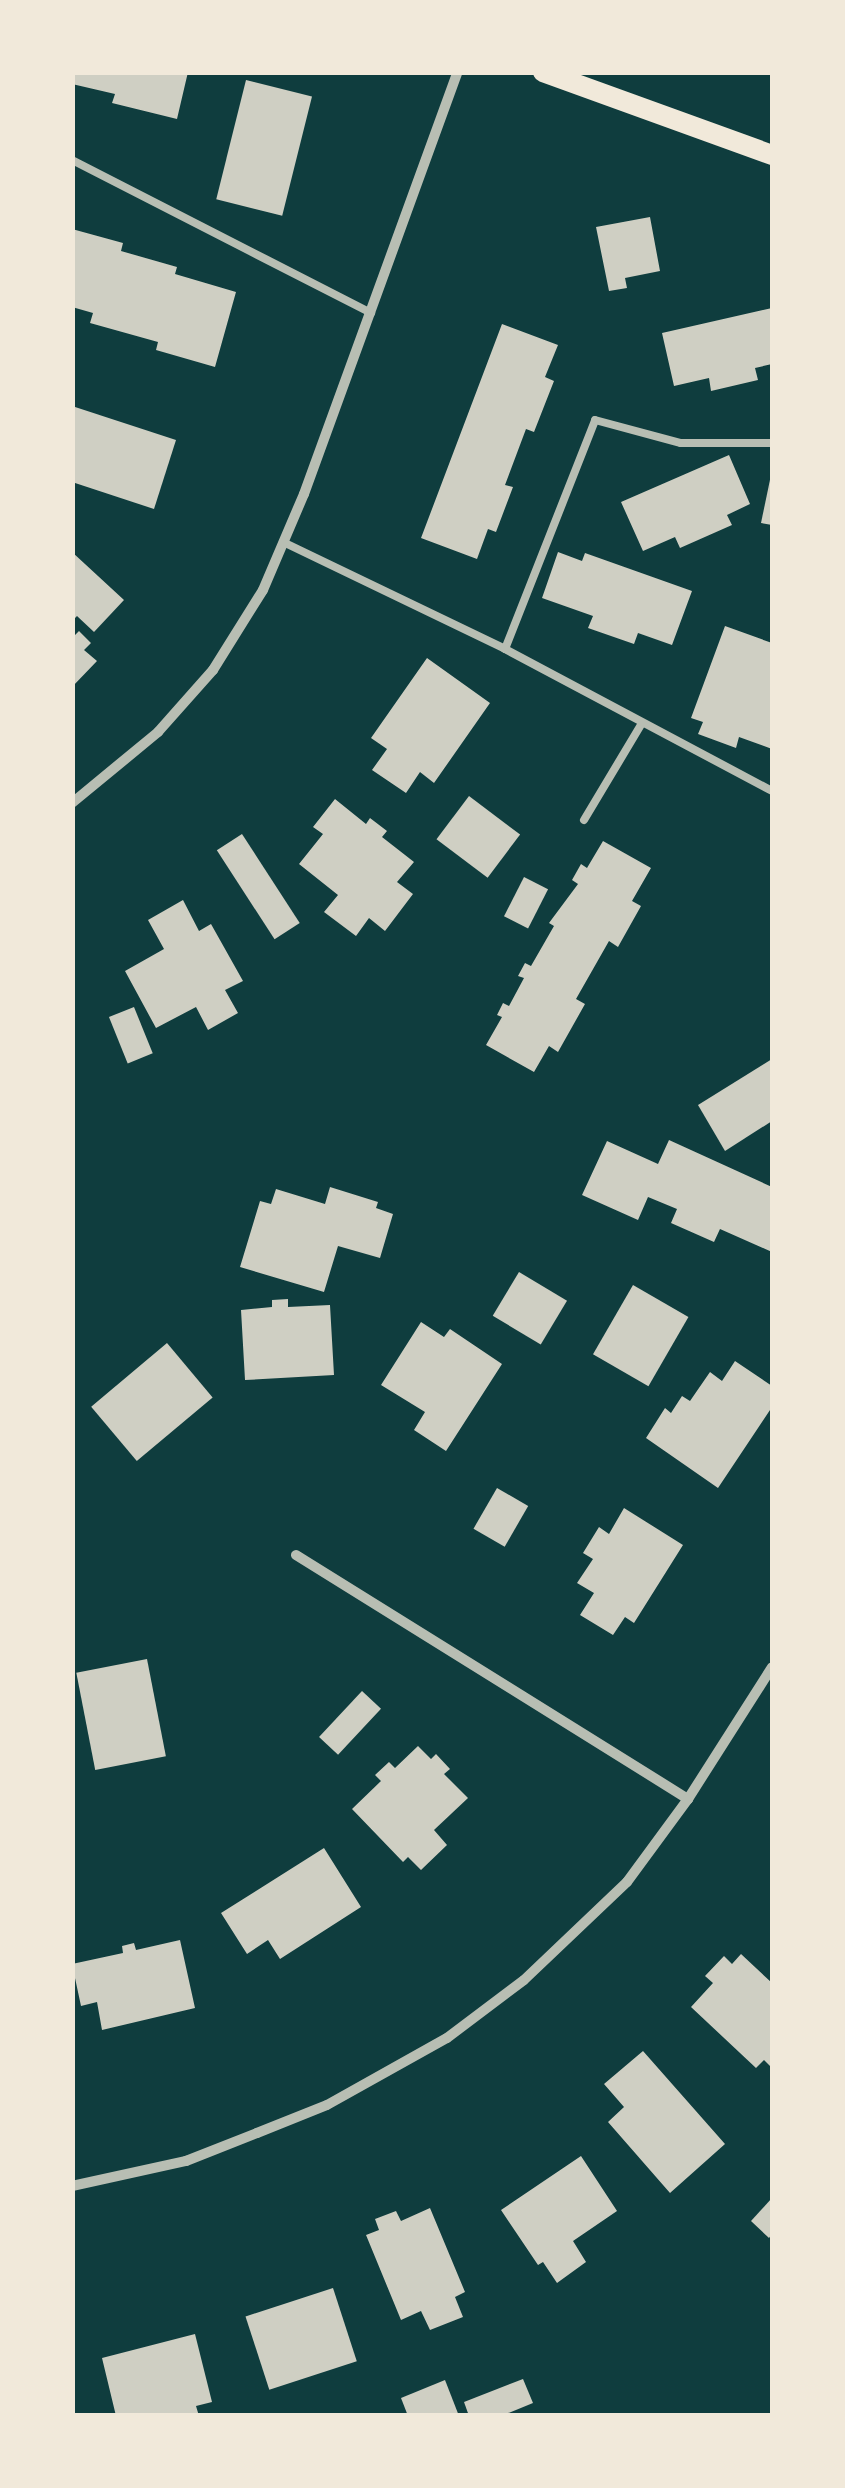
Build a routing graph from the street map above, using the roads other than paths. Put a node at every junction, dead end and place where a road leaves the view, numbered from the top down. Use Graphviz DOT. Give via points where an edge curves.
graph roads {
  1 [pos="458,72"];
  2 [pos="543,72"];
  3 [pos="772,155"];
  4 [pos="72,160"];
  5 [pos="372,313"];
  6 [pos="772,443"];
  7 [pos="283,542"];
  8 [pos="505,649"];
  9 [pos="642,723"];
  10 [pos="772,791"];
  11 [pos="72,803"];
  12 [pos="584,820"];
  13 [pos="296,1554"];
  14 [pos="772,1667"];
  15 [pos="688,1799"];
  16 [pos="72,2186"];
  1 -- 5 [label="street"];
  2 -- 3 [label="main road"];
  4 -- 5 [label="lane"];
  5 -- 7 [label="street"];
  6 -- 8 [label="lane" via="682,443 595,420"];
  7 -- 8 [label="lane"];
  7 -- 11 [label="street" via="263,590 213,670 158,732"];
  8 -- 9 [label="lane"];
  9 -- 10 [label="lane"];
  9 -- 12 [label="lane"];
  13 -- 15 [label="street"];
  14 -- 15 [label="street"];
  15 -- 16 [label="street" via="627,1882 581,1929 447,2038 327,2104 186,2162"];
}
